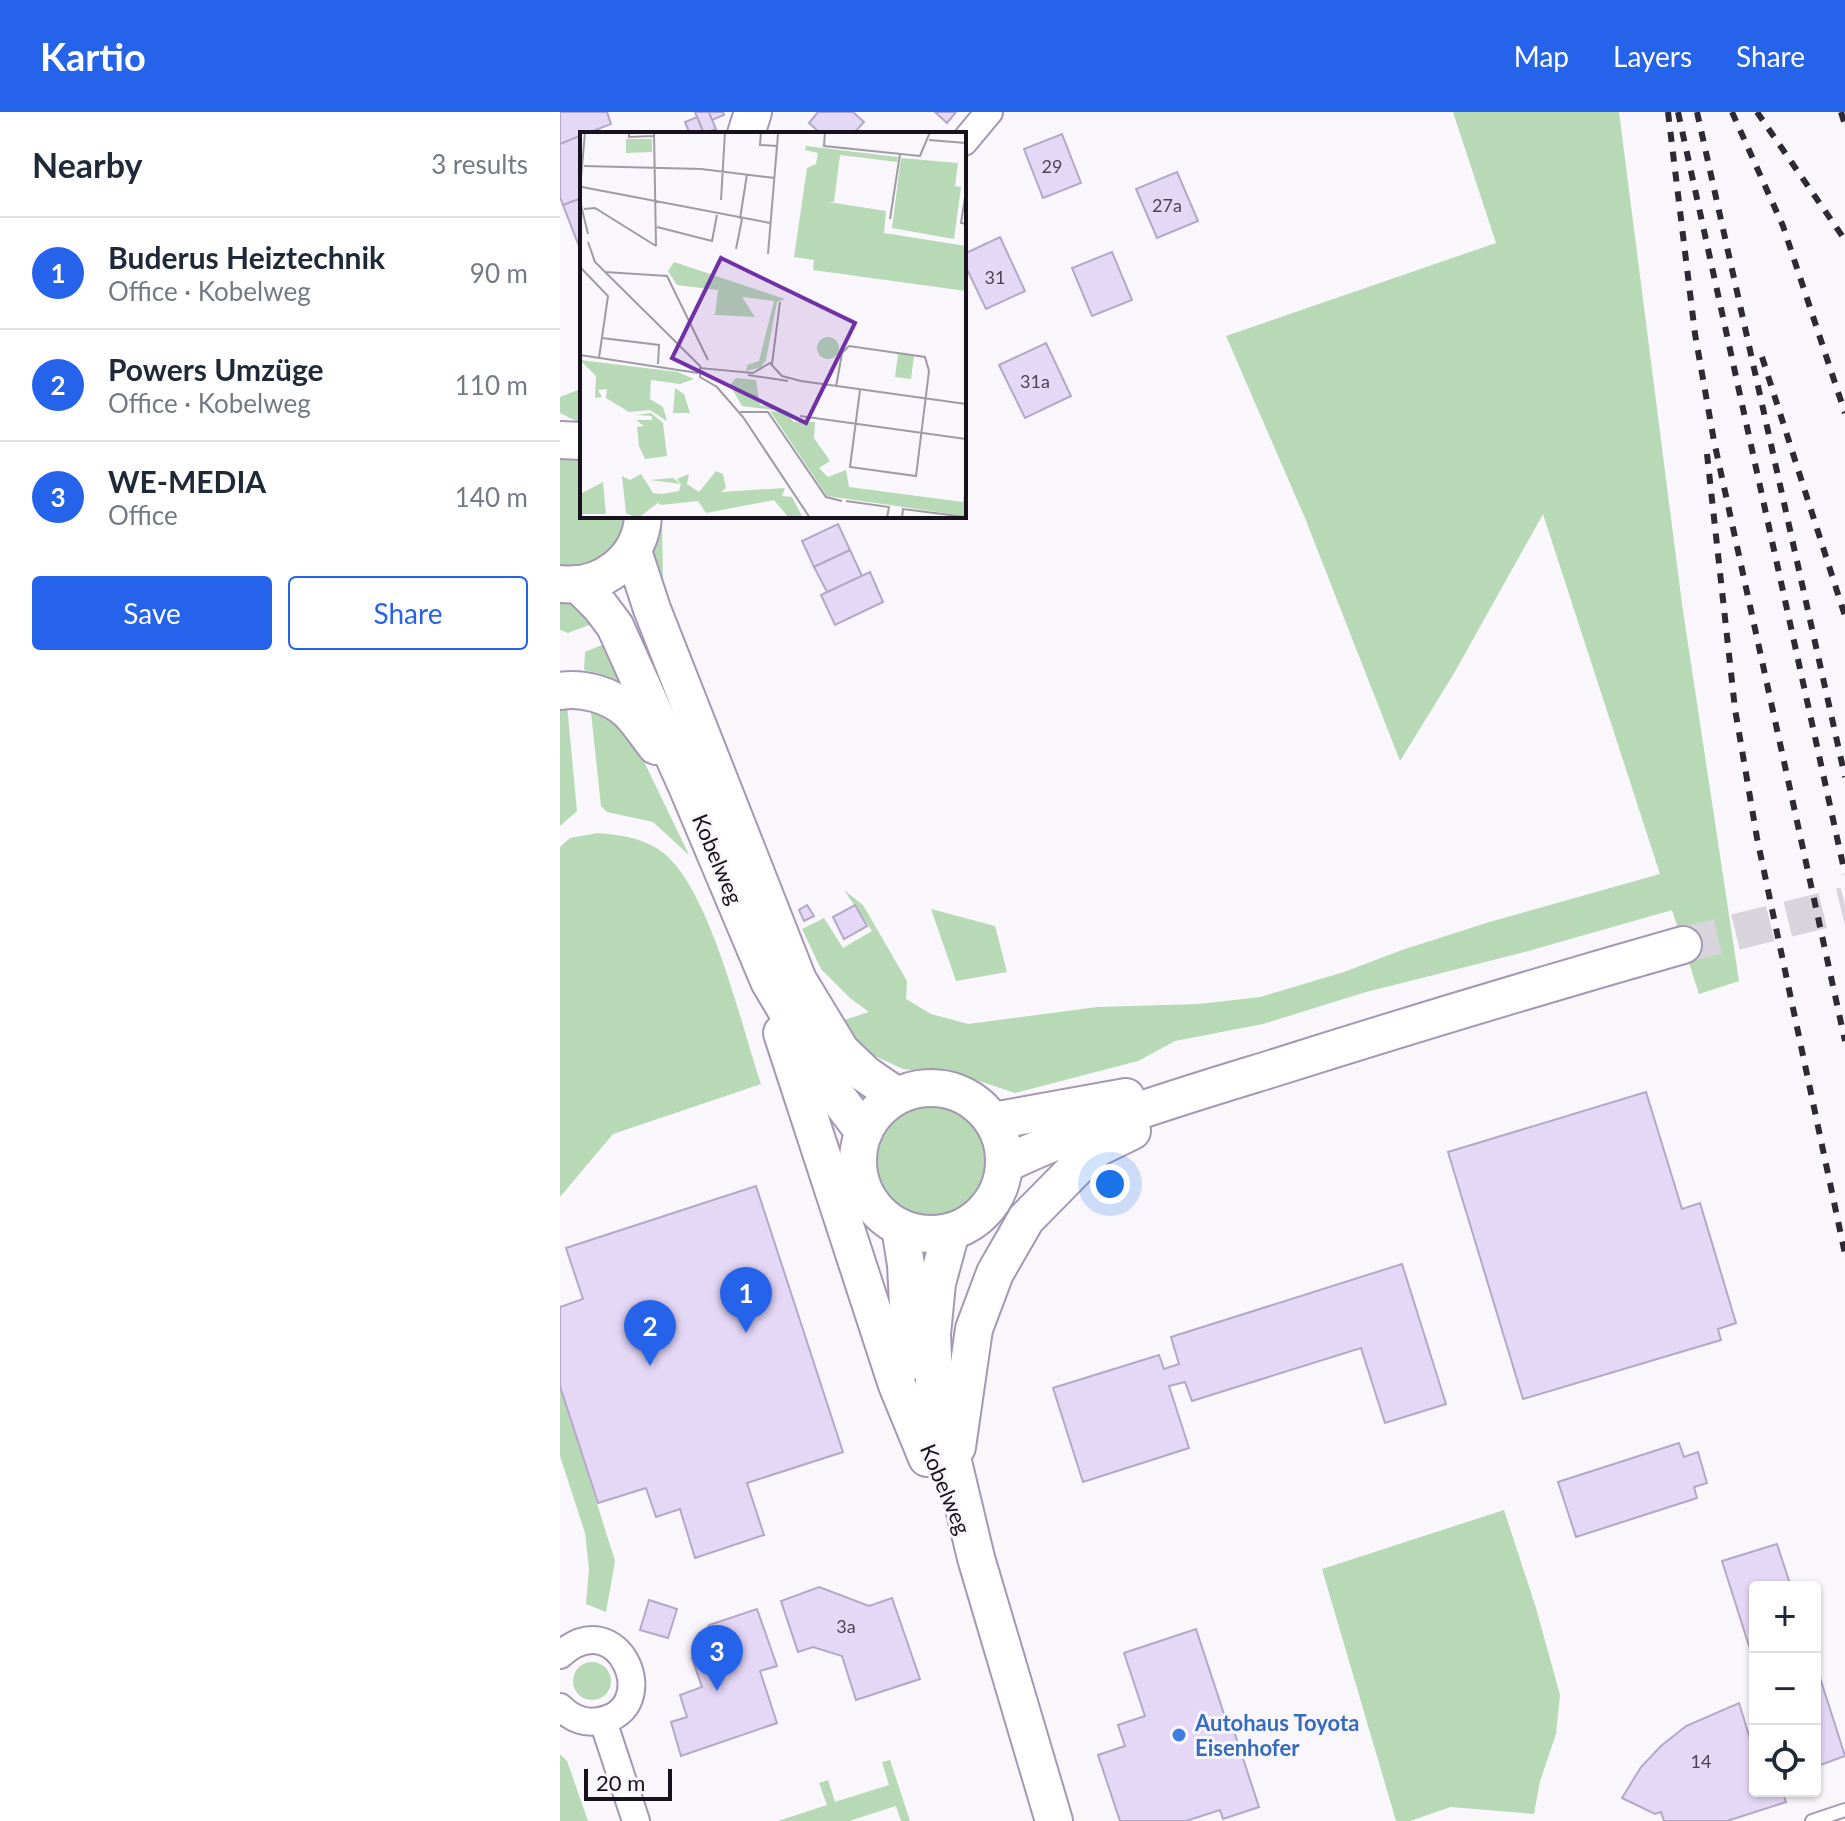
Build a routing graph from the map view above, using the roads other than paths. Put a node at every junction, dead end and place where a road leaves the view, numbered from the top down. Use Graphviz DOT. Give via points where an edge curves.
graph roads {
  1 [pos="753,112"];
  2 [pos="989,112"];
  3 [pos="747,132"];
  4 [pos="966,140"];
  5 [pos="560,440"];
  6 [pos="580,441"];
  7 [pos="642,518"];
  8 [pos="633,551"];
  9 [pos="569,584"];
  10 [pos="560,691"];
  11 [pos="686,784"];
  12 [pos="1683,945"];
  13 [pos="769,981"];
  14 [pos="1246,1077"];
  15 [pos="897,1096"];
  16 [pos="993,1121"];
  17 [pos="864,1132"];
  18 [pos="1005,1164"];
  19 [pos="900,1227"];
  20 [pos="951,1232"];
  21 [pos="941,1463"];
  22 [pos="560,1655"];
  23 [pos="560,1707"];
  24 [pos="603,1721"];
  25 [pos="1845,1810"];
  26 [pos="636,1821"];
  27 [pos="1054,1821"];
  28 [pos="1812,1821"];
  1 -- 3 [label="main road"];
  2 -- 4 [label="street"];
  5 -- 6 [label="main road"];
  7 -- 8 [label="main road"];
  8 -- 9 [label="main road" via="600,579"];
  8 -- 15 [label="main road, Kobelweg" via="798,980 841,1051"];
  9 -- 11 [label="main road, Kobelweg" via="600,606 615,626"];
  10 -- 11 [label="main road" via="601,696 627,710"];
  11 -- 13 [label="main road, Kobelweg"];
  12 -- 14 [label="main road"];
  13 -- 17 [label="main road, Kobelweg"];
  13 -- 21 [label="main road" via="787,1052 897,1385"];
  14 -- 16 [label="main road"];
  14 -- 18 [label="main road" via="1060,1138"];
  14 -- 21 [label="main road" via="1095,1149 1026,1219 995,1273 974,1329"];
  15 -- 16 [label="main road" via="921,1088 950,1090 974,1102"];
  15 -- 17 [label="main road" via="876,1112"];
  16 -- 18 [label="main road"];
  17 -- 19 [label="main road" via="858,1166 868,1198"];
  18 -- 20 [label="main road" via="999,1190 986,1210"];
  19 -- 20 [label="main road" via="925,1234"];
  19 -- 21 [label="main road, Kobelweg" via="912,1378"];
  20 -- 21 [label="main road, Kobelweg" via="937,1283 932,1334"];
  21 -- 27 [label="main road, Kobelweg" via="976,1558"];
  22 -- 24 [label="street" via="580,1641 593,1640 624,1656 632,1674 629,1698"];
  23 -- 24 [label="street" via="577,1720"];
  24 -- 26 [label="street"];
  25 -- 28 [label="lane"];
}
